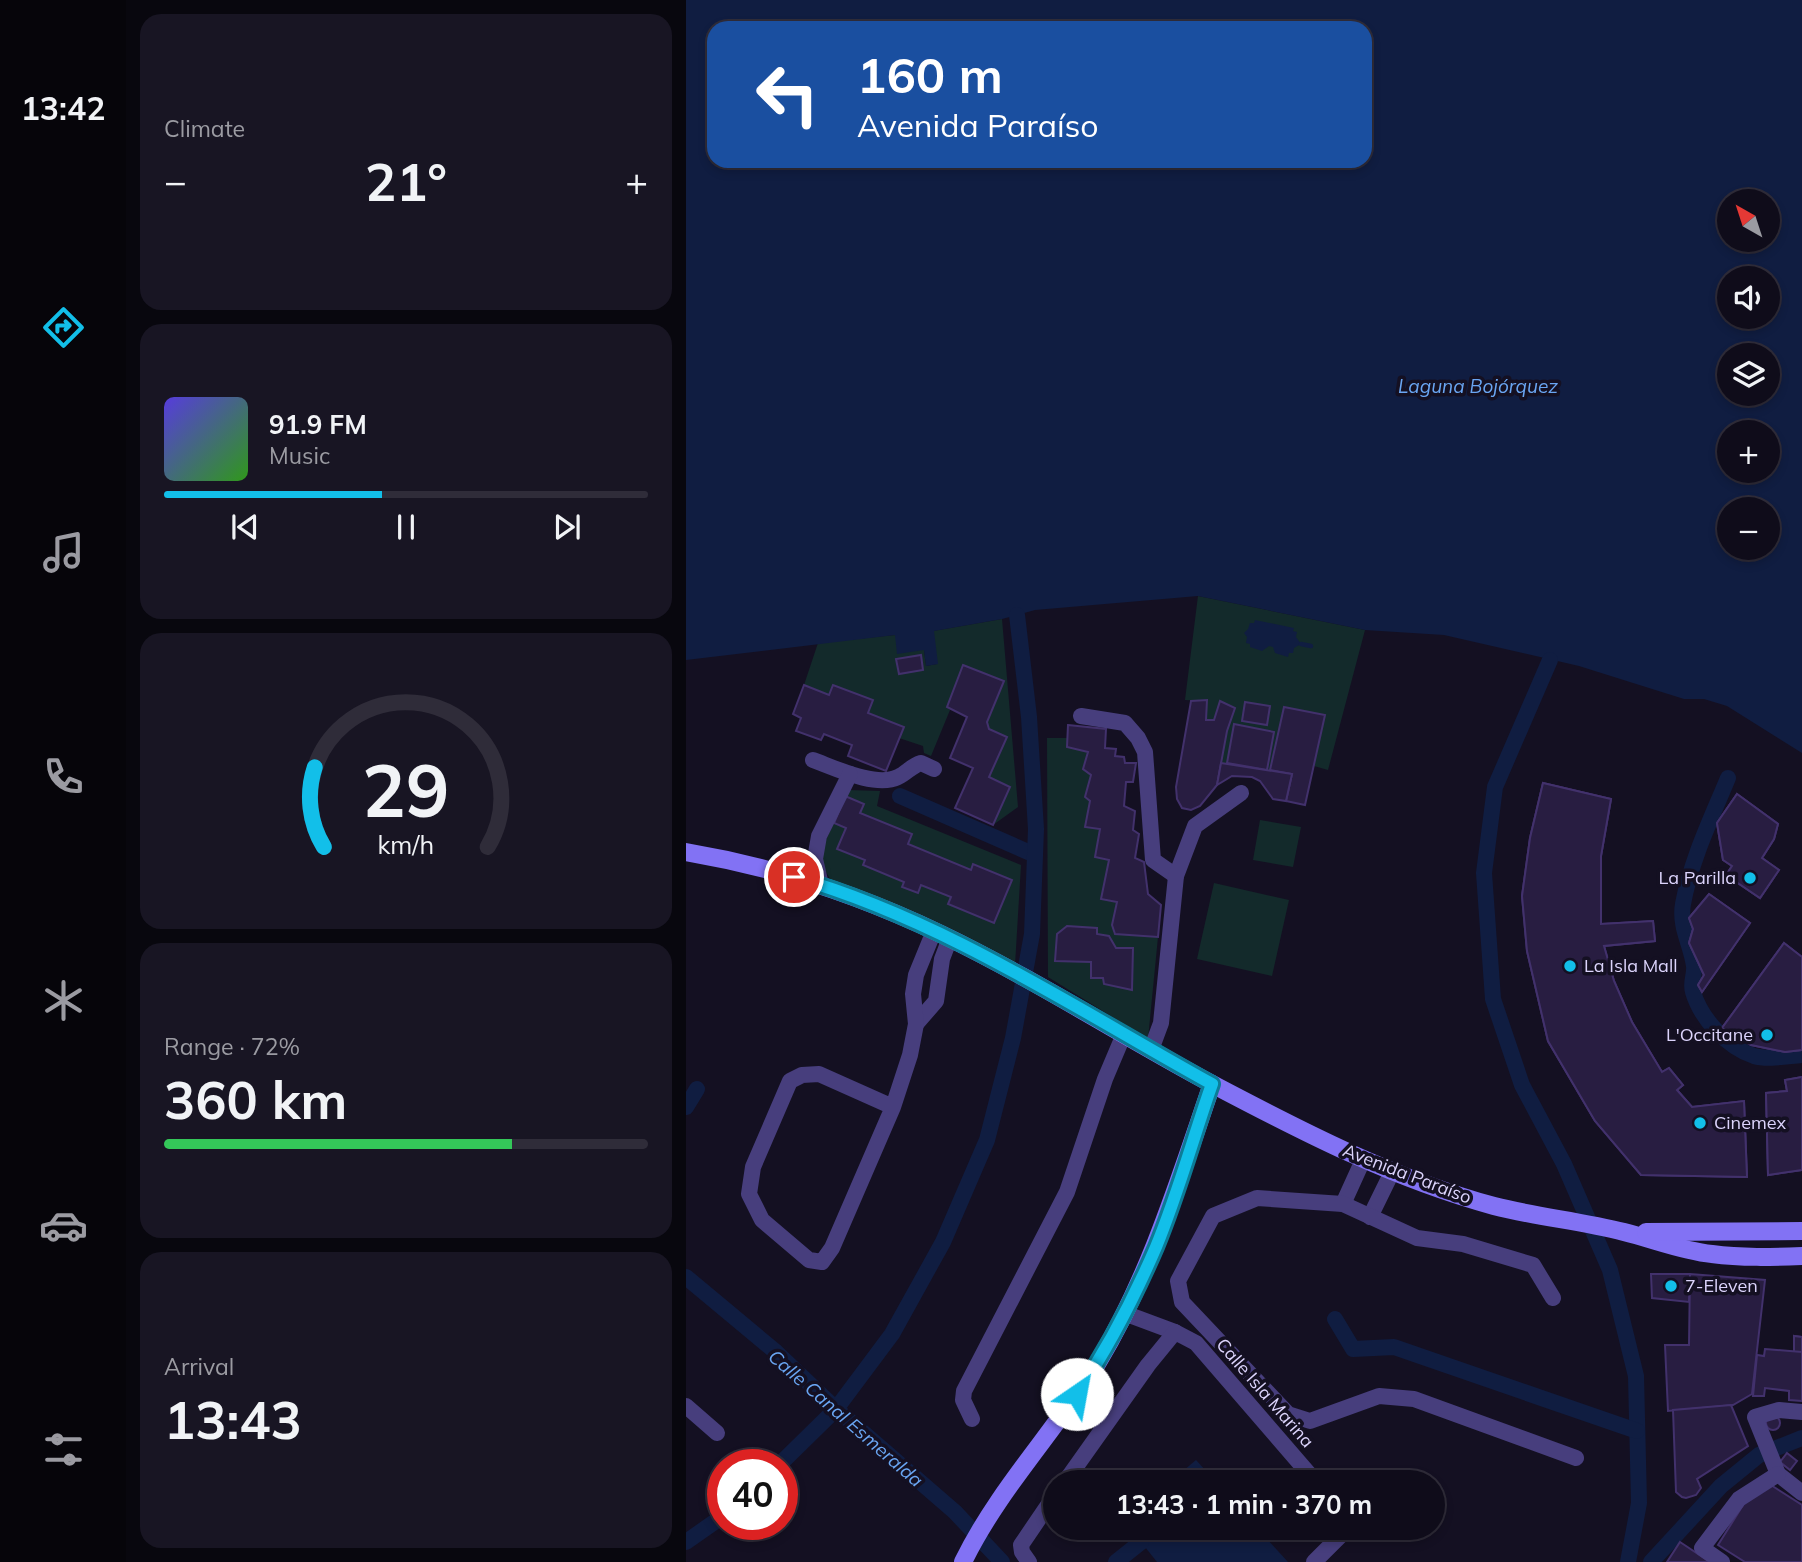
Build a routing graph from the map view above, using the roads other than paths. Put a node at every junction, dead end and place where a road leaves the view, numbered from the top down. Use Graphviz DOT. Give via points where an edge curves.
graph roads {
  1 [pos="1081,716"];
  2 [pos="813,760"];
  3 [pos="934,769"];
  4 [pos="850,774"];
  5 [pos="1241,793"];
  6 [pos="686,852"];
  7 [pos="1176,876"];
  8 [pos="821,886"];
  9 [pos="942,935"];
  10 [pos="916,1024"];
  11 [pos="1124,1034"];
  12 [pos="1151,1050"];
  13 [pos="1212,1084"];
  14 [pos="893,1107"];
  15 [pos="1363,1160"];
  16 [pos="1392,1172"];
  17 [pos="1343,1204"];
  18 [pos="1370,1217"];
  19 [pos="1620,1231"];
  20 [pos="1795,1232"];
  21 [pos="1794,1257"];
  22 [pos="1553,1298"];
  23 [pos="1125,1313"];
  24 [pos="1175,1332"];
  25 [pos="1802,1412"];
  26 [pos="690,1413"];
  27 [pos="972,1419"];
  28 [pos="717,1433"];
  29 [pos="1576,1458"];
  30 [pos="1074,1470"];
  31 [pos="1307,1470"];
  32 [pos="1776,1470"];
  33 [pos="1802,1493"];
  34 [pos="1043,1513"];
  35 [pos="1336,1540"];
  36 [pos="965,1558"];
  37 [pos="1029,1562"];
  38 [pos="1314,1562"];
  39 [pos="1722,1562"];
  1 -- 7 [label="street" via="1125,723 1138,738 1145,752 1153,860"];
  2 -- 4 [label="street"];
  3 -- 4 [label="street" via="921,763 912,765 899,777 881,781"];
  4 -- 8 [label="street" via="819,836 815,859"];
  5 -- 7 [label="street" via="1195,826"];
  6 -- 8 [label="street, Avenida Paraíso"];
  7 -- 12 [label="street" via="1161,1023"];
  8 -- 9 [label="street, Avenida Paraíso"];
  9 -- 10 [label="street" via="936,1001"];
  9 -- 10 [label="street" via="916,975"];
  9 -- 11 [label="street, Avenida Paraíso"];
  10 -- 14 [label="street"];
  11 -- 12 [label="street, Avenida Paraíso"];
  11 -- 27 [label="street" via="1067,1192 964,1391"];
  12 -- 13 [label="street, Avenida Paraíso"];
  13 -- 15 [label="street, Avenida Paraíso"];
  13 -- 23 [label="street" via="1157,1245"];
  14 -- 14 [label="street" via="832,1248 822,1262 809,1260 762,1220 749,1195 753,1167 790,1082 802,1075 819,1074"];
  15 -- 16 [label="street, Avenida Paraíso"];
  15 -- 17 [label="street"];
  16 -- 18 [label="street"];
  16 -- 19 [label="street, Avenida Paraíso" via="1494,1205"];
  17 -- 18 [label="street"];
  17 -- 29 [label="street" via="1257,1198 1213,1216 1178,1281 1182,1302 1288,1414 1310,1421 1379,1396 1415,1399"];
  18 -- 22 [label="street" via="1417,1238 1462,1244 1534,1265"];
  19 -- 20 [label="street, Avenida Paraíso"];
  19 -- 21 [label="street, Avenida Paraíso" via="1709,1254"];
  20 -- 21 [label="street"];
  23 -- 24 [label="street, Calle Isla Marina"];
  23 -- 36 [label="street" via="1067,1410"];
  24 -- 30 [label="street"];
  24 -- 31 [label="street, Calle Isla Marina" via="1196,1343"];
  25 -- 32 [label="street" via="1779,1410 1755,1418"];
  26 -- 28 [label="street"];
  32 -- 33 [label="street"];
  32 -- 39 [label="street" via="1739,1499 1702,1548"];
  34 -- 37 [label="street" via="1021,1545"];
  35 -- 38 [label="street"];
}
